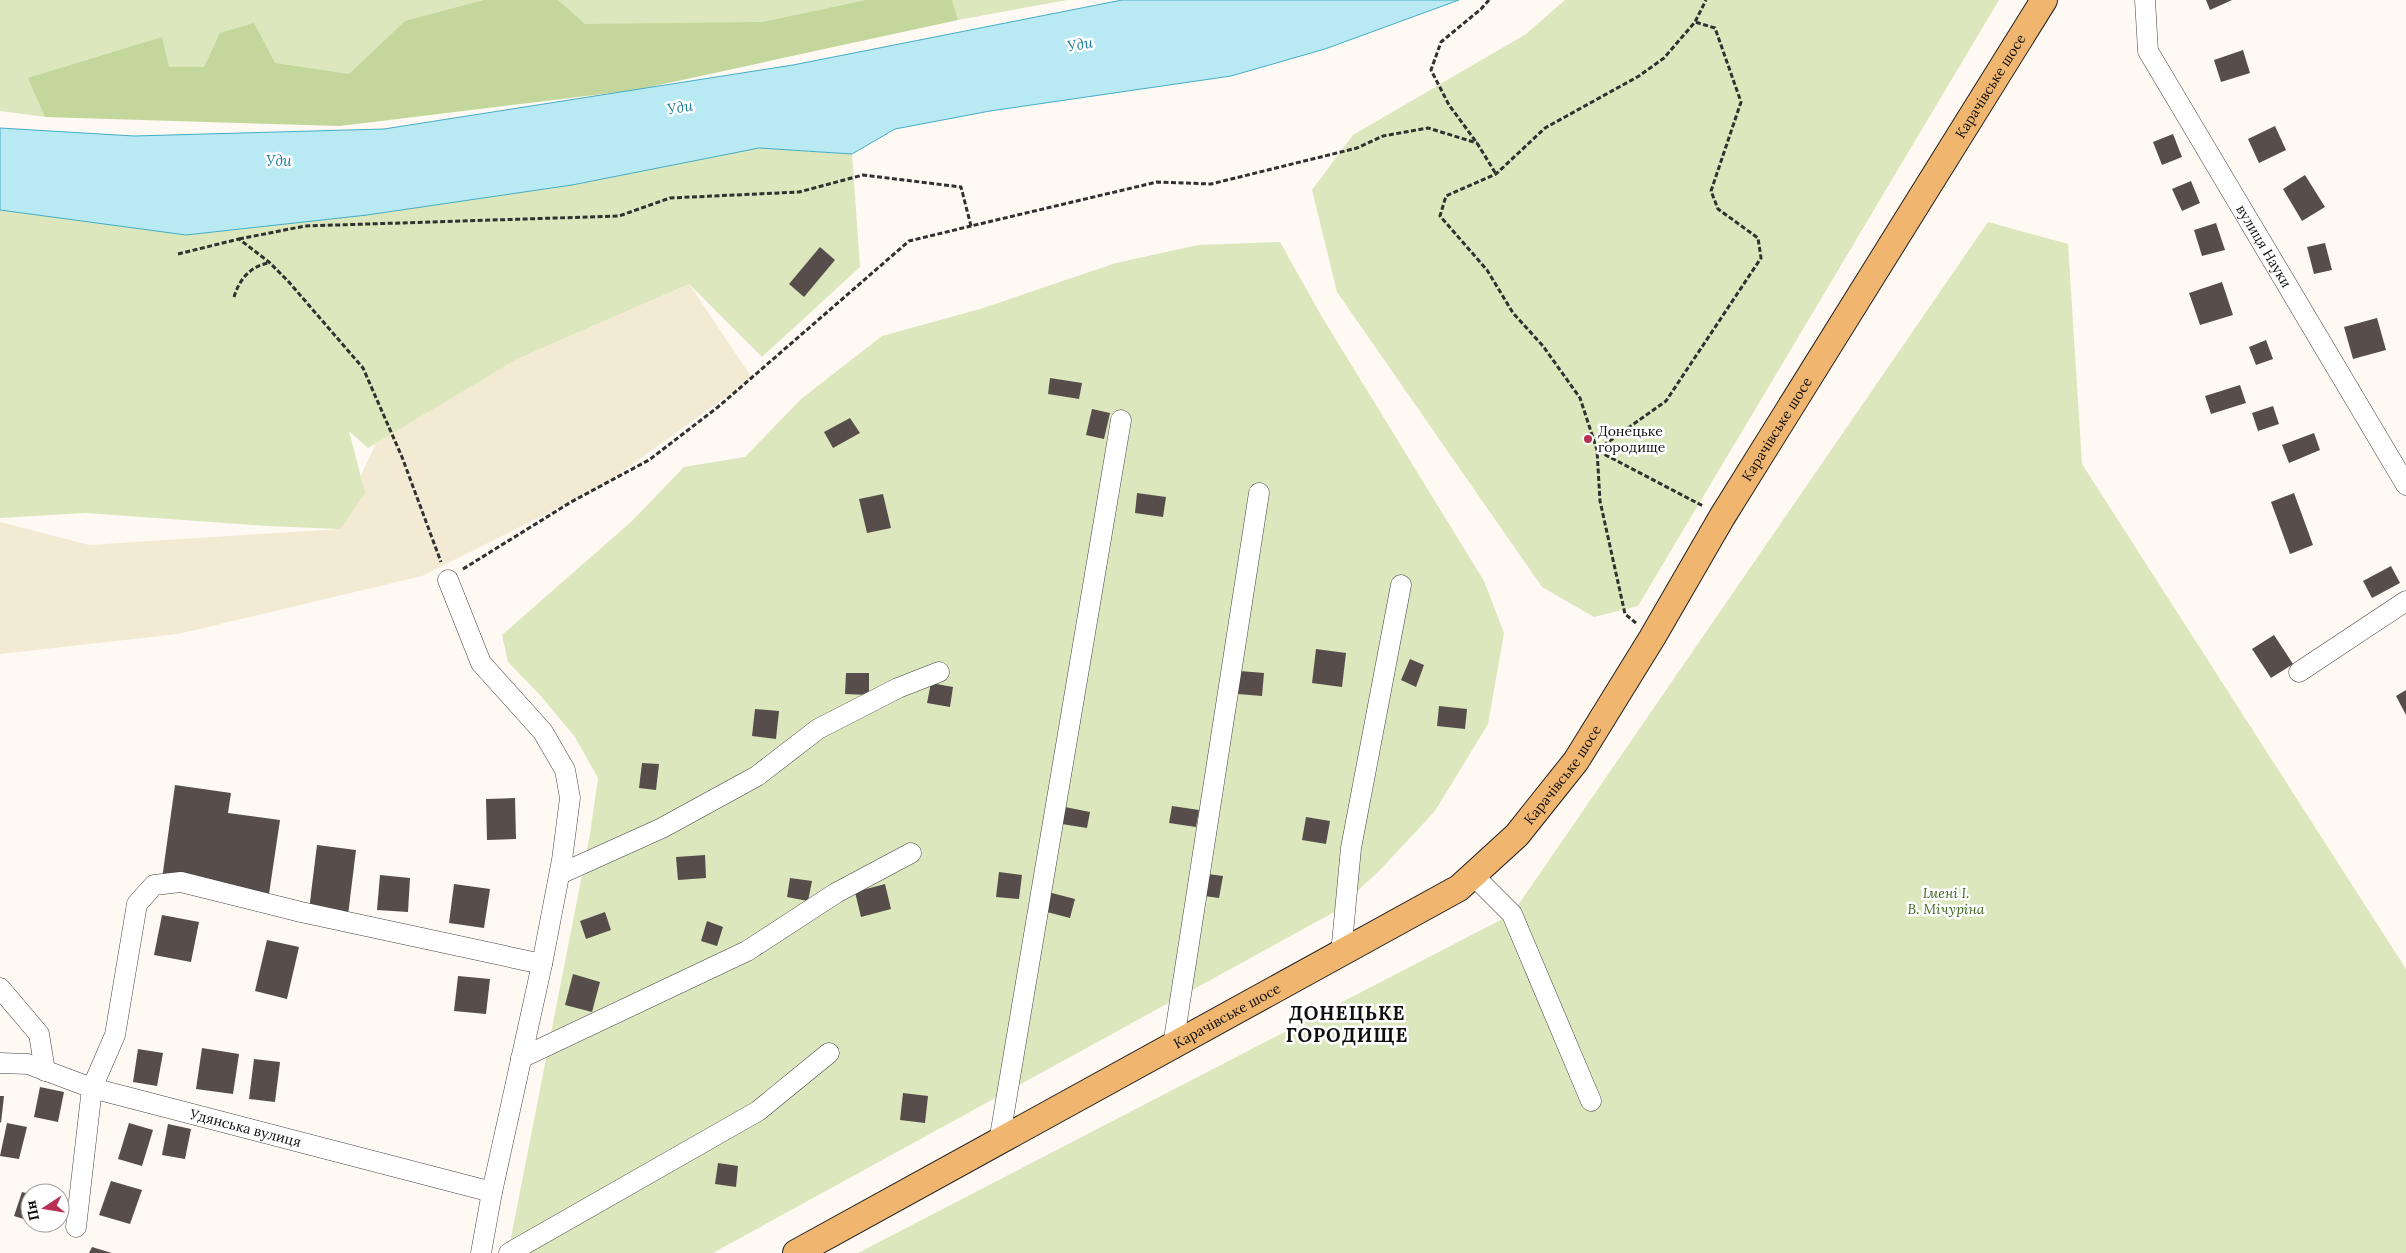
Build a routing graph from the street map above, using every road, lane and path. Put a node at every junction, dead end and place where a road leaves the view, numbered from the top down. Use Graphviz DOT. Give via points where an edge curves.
graph roads {
  1 [pos="1489,0"];
  2 [pos="1706,0"];
  3 [pos="2044,0"];
  4 [pos="2145,0"];
  5 [pos="1695,22"];
  6 [pos="1477,143"];
  7 [pos="1496,174"];
  8 [pos="971,226"];
  9 [pos="239,239"];
  10 [pos="178,254"];
  11 [pos="269,262"];
  12 [pos="234,297"];
  13 [pos="1121,420"];
  14 [pos="1597,450"];
  15 [pos="2406,485"];
  16 [pos="1259,493"];
  17 [pos="1722,517"];
  18 [pos="448,580"];
  19 [pos="1401,585"];
  20 [pos="2406,600"];
  21 [pos="1652,638"];
  22 [pos="939,672"];
  23 [pos="2299,672"];
  24 [pos="911,853"];
  25 [pos="560,874"];
  26 [pos="1473,875"];
  27 [pos="1341,954"];
  28 [pos="542,964"];
  29 [pos="0,988"];
  30 [pos="1174,1046"];
  31 [pos="829,1053"];
  32 [pos="521,1058"];
  33 [pos="0,1063"];
  34 [pos="46,1071"];
  35 [pos="92,1088"];
  36 [pos="1591,1101"];
  37 [pos="998,1142"];
  38 [pos="492,1192"];
  39 [pos="76,1226"];
  40 [pos="481,1253"];
  41 [pos="509,1253"];
  42 [pos="796,1253"];
  1 -- 6 [label="path" via="1441,42 1431,70 1449,104"];
  2 -- 5 [label="path"];
  3 -- 17 [label="main road, Карачівське шосе"];
  4 -- 15 [label="street, вулиця Науки" via="2148,52"];
  5 -- 7 [label="path" via="1664,58 1639,76 1545,128"];
  5 -- 14 [label="path" via="1715,28 1741,102 1711,190 1718,208 1758,238 1761,258 1666,401"];
  6 -- 7 [label="path"];
  6 -- 8 [label="path" via="1428,128 1383,136 1357,148 1211,184 1157,182"];
  7 -- 14 [label="path" via="1446,196 1440,216 1488,270 1513,313 1543,346 1580,398"];
  8 -- 9 [label="path" via="961,187 863,175 799,192 670,198 619,216 305,226"];
  8 -- 18 [label="path" via="909,241 718,407 649,460 571,502"];
  9 -- 10 [label="path"];
  9 -- 11 [label="path"];
  11 -- 12 [label="path" via="249,271 238,285"];
  11 -- 18 [label="path" via="363,368 402,457"];
  13 -- 37 [label="street"];
  14 -- 17 [label="path"];
  14 -- 21 [label="path" via="1600,501 1626,614"];
  16 -- 30 [label="street"];
  17 -- 21 [label="main road, Карачівське шосе"];
  18 -- 25 [label="street" via="481,663 543,732 565,770 570,798"];
  19 -- 27 [label="street" via="1351,848"];
  20 -- 23 [label="street"];
  21 -- 26 [label="main road, Карачівське шосе" via="1576,761 1517,836"];
  22 -- 25 [label="street" via="898,688 818,729 757,776 662,828"];
  24 -- 32 [label="street" via="836,893 747,951"];
  25 -- 28 [label="street"];
  26 -- 27 [label="main road, Карачівське шосе" via="1459,888"];
  26 -- 36 [label="street" via="1512,914"];
  27 -- 30 [label="main road, Карачівське шосе"];
  28 -- 32 [label="street"];
  28 -- 35 [label="street" via="301,912 180,882 154,885 137,904 115,1035"];
  29 -- 34 [label="street" via="39,1034"];
  30 -- 37 [label="main road, Карачівське шосе"];
  31 -- 41 [label="street" via="758,1111"];
  32 -- 38 [label="street"];
  33 -- 34 [label="street, Удянська вулиця" via="28,1064"];
  34 -- 35 [label="street, Удянська вулиця"];
  35 -- 38 [label="street, Удянська вулиця"];
  35 -- 39 [label="street"];
  37 -- 42 [label="main road, Карачівське шосе"];
  38 -- 40 [label="street"];
}
